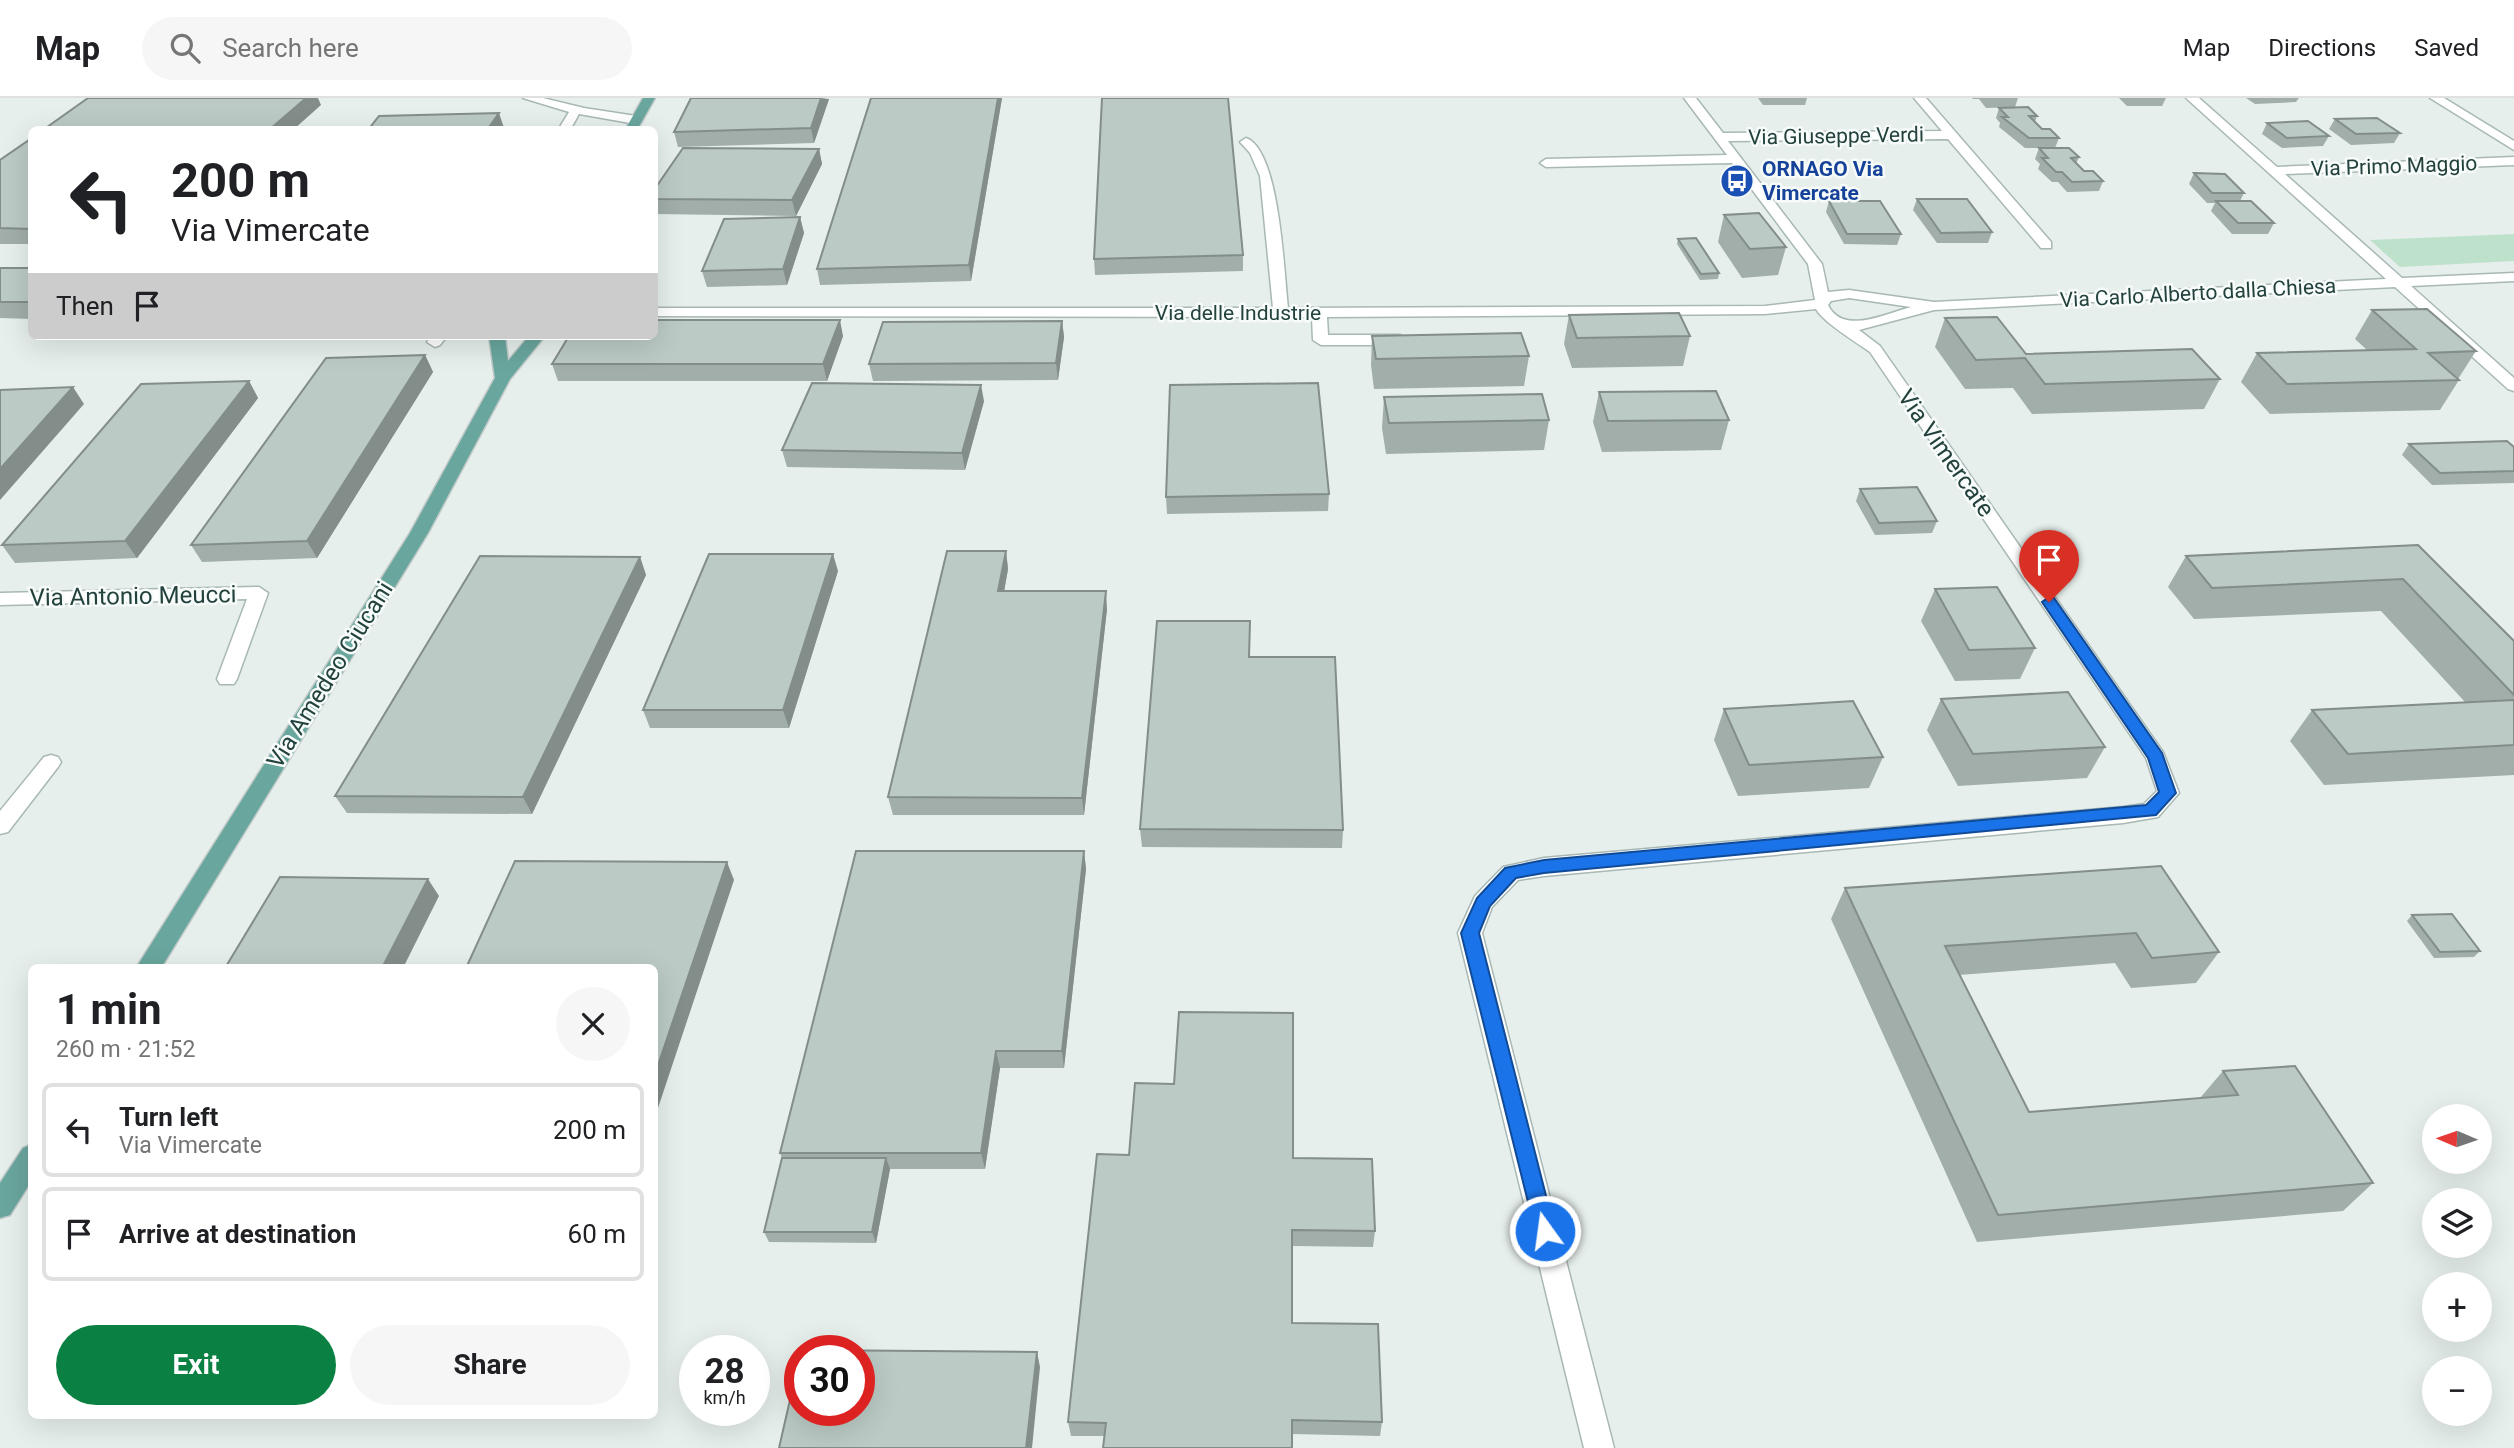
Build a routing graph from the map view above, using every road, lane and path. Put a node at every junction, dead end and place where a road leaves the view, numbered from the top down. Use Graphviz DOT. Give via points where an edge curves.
graph roads {
  1 [pos="529,98"];
  2 [pos="649,98"];
  3 [pos="1690,98"];
  4 [pos="1920,98"];
  5 [pos="2192,98"];
  6 [pos="2436,98"];
  7 [pos="576,110"];
  8 [pos="633,125"];
  9 [pos="566,126"];
  10 [pos="1951,135"];
  11 [pos="1721,137"];
  12 [pos="1246,142"];
  13 [pos="2514,146"];
  14 [pos="1737,159"];
  15 [pos="2514,161"];
  16 [pos="1546,163"];
  17 [pos="2273,171"];
  18 [pos="2046,245"];
  19 [pos="2514,277"];
  20 [pos="2398,283"];
  21 [pos="1853,294"];
  22 [pos="1821,302"];
  23 [pos="1934,306"];
  24 [pos="658,312"];
  25 [pos="1281,313"];
  26 [pos="1319,313"];
  27 [pos="1476,313"];
  28 [pos="1880,320"];
  29 [pos="1840,322"];
  30 [pos="1479,330"];
  31 [pos="498,340"];
  32 [pos="534,340"];
  33 [pos="1415,341"];
  34 [pos="1875,349"];
  35 [pos="503,378"];
  36 [pos="2514,386"];
  37 [pos="0,599"];
  38 [pos="227,679"];
  39 [pos="51,762"];
  40 [pos="0,827"];
  41 [pos="150,964"];
  42 [pos="28,1162"];
  43 [pos="0,1206"];
  44 [pos="1599,1448"];
  1 -- 7 [label="street"];
  2 -- 8 [label="main road"];
  3 -- 11 [label="street"];
  4 -- 10 [label="street"];
  5 -- 17 [label="street, Via Primo Maggio"];
  6 -- 13 [label="street, Via Primo Maggio"];
  7 -- 8 [label="street"];
  7 -- 9 [label="street"];
  10 -- 11 [label="street, Via Giuseppe Verdi"];
  10 -- 18 [label="street"];
  11 -- 14 [label="street"];
  12 -- 25 [label="street" via="1256,152 1266,176"];
  14 -- 16 [label="street"];
  14 -- 22 [label="street" via="1815,264"];
  15 -- 17 [label="street, Via Primo Maggio"];
  17 -- 20 [label="street, Via Primo Maggio"];
  19 -- 20 [label="street, Via Carlo Alberto dalla Chiesa"];
  20 -- 23 [label="street, Via Carlo Alberto dalla Chiesa"];
  20 -- 36 [label="street, Via Primo Maggio"];
  21 -- 22 [label="street, Via delle Industrie"];
  21 -- 23 [label="street"];
  21 -- 28 [label="street" via="1878,304 1884,311"];
  22 -- 27 [label="street, Via delle Industrie" via="1765,310"];
  22 -- 29 [label="street, Via Vimercate" via="1824,313"];
  23 -- 28 [label="street, Via Carlo Alberto dalla Chiesa"];
  24 -- 25 [label="street, Via delle Industrie"];
  25 -- 26 [label="street, Via delle Industrie"];
  26 -- 27 [label="street, Via delle Industrie"];
  26 -- 33 [label="street" via="1321,340"];
  27 -- 30 [label="street"];
  28 -- 29 [label="street, Via Carlo Alberto dalla Chiesa" via="1860,325"];
  28 -- 34 [label="street"];
  29 -- 34 [label="street, Via Vimercate"];
  31 -- 35 [label="main road"];
  32 -- 35 [label="main road, Via Amedeo Ciucani"];
  34 -- 44 [label="street, Via Vimercate" via="2156,757 2168,793 2150,811 2123,815 1544,867 1511,873 1483,902 1470,933"];
  35 -- 41 [label="main road, Via Amedeo Ciucani" via="419,533"];
  37 -- 38 [label="street, Via Antonio Meucci" via="259,593"];
  39 -- 40 [label="street"];
  42 -- 43 [label="main road"];
}
